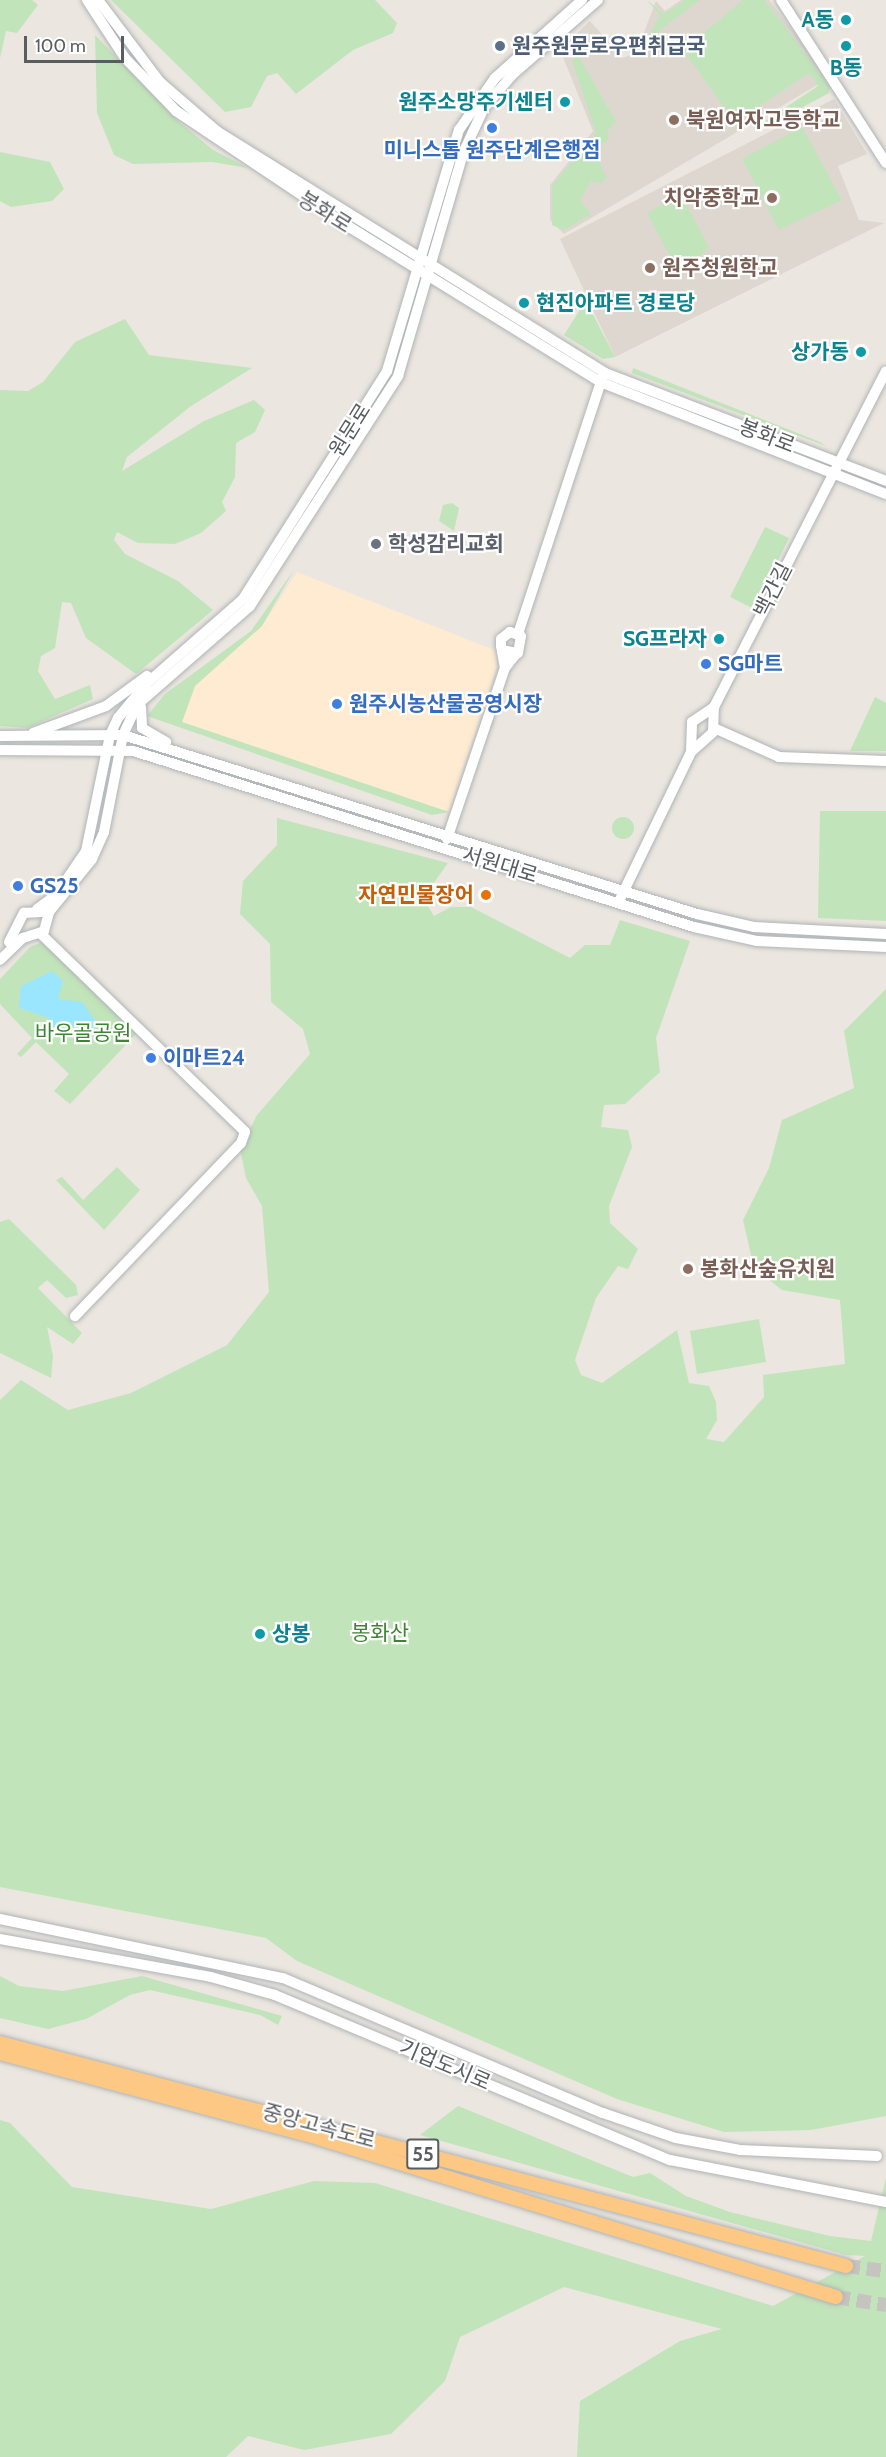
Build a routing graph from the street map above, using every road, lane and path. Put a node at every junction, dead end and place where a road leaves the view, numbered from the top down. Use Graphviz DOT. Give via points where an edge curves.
graph roads {
  1 [pos="87,0"];
  2 [pos="98,0"];
  3 [pos="582,0"];
  4 [pos="598,0"];
  5 [pos="781,0"];
  6 [pos="480,105"];
  7 [pos="886,163"];
  8 [pos="423,264"];
  9 [pos="428,275"];
  10 [pos="886,371"];
  11 [pos="603,377"];
  12 [pos="837,463"];
  13 [pos="832,474"];
  14 [pos="886,481"];
  15 [pos="886,494"];
  16 [pos="281,551"];
  17 [pos="225,618"];
  18 [pos="515,630"];
  19 [pos="502,650"];
  20 [pos="515,655"];
  21 [pos="505,668"];
  22 [pos="152,693"];
  23 [pos="714,707"];
  24 [pos="700,716"];
  25 [pos="707,731"];
  26 [pos="110,735"];
  27 [pos="123,735"];
  28 [pos="0,736"];
  29 [pos="22,737"];
  30 [pos="120,749"];
  31 [pos="0,750"];
  32 [pos="108,750"];
  33 [pos="186,752"];
  34 [pos="886,761"];
  35 [pos="449,833"];
  36 [pos="443,848"];
  37 [pos="623,890"];
  38 [pos="619,901"];
  39 [pos="37,909"];
  40 [pos="21,925"];
  41 [pos="42,930"];
  42 [pos="886,934"];
  43 [pos="886,947"];
  44 [pos="0,951"];
  45 [pos="0,960"];
  46 [pos="75,1316"];
  47 [pos="0,1919"];
  48 [pos="0,1939"];
  49 [pos="0,2043"];
  50 [pos="0,2054"];
  51 [pos="877,2156"];
  52 [pos="886,2202"];
  53 [pos="846,2266"];
  54 [pos="836,2297"];
  1 -- 8 [label="street, 봉화로" via="126,58 176,111 240,159"];
  2 -- 8 [label="street, 봉화로" via="133,52 187,108 245,151"];
  3 -- 6 [label="street, 원문로"];
  4 -- 6 [label="street, 원문로"];
  5 -- 7 [label="street"];
  6 -- 8 [label="street, 원문로" via="459,130"];
  8 -- 9 [label="street, 원문로"];
  8 -- 11 [label="street, 봉화로"];
  8 -- 16 [label="street, 원문로" via="390,365"];
  9 -- 11 [label="street, 봉화로"];
  9 -- 16 [label="street, 원문로" via="398,376"];
  10 -- 12 [label="street"];
  11 -- 12 [label="street, 봉화로"];
  11 -- 13 [label="street, 봉화로"];
  11 -- 18 [label="street"];
  12 -- 13 [label="street, 백간길"];
  12 -- 14 [label="street, 봉화로"];
  13 -- 15 [label="street, 봉화로"];
  13 -- 23 [label="street, 백간길"];
  16 -- 17 [label="street, 원문로"];
  16 -- 22 [label="street, 원문로" via="232,626"];
  17 -- 26 [label="street, 원문로" via="133,696"];
  17 -- 29 [label="street" via="106,706"];
  18 -- 19 [label="street" via="501,639"];
  18 -- 20 [label="street" via="523,647"];
  19 -- 20 [label="street"];
  19 -- 21 [label="street"];
  20 -- 21 [label="street"];
  21 -- 35 [label="street, 서원대로"];
  22 -- 27 [label="street, 원문로" via="137,705"];
  22 -- 33 [label="street" via="140,709 142,728"];
  23 -- 24 [label="street"];
  23 -- 25 [label="street"];
  24 -- 25 [label="street"];
  24 -- 25 [label="street" via="692,722"];
  25 -- 34 [label="street" via="779,757"];
  25 -- 37 [label="street" via="691,752"];
  26 -- 27 [label="street, 서원대로"];
  26 -- 29 [label="street"];
  26 -- 32 [label="street"];
  27 -- 30 [label="street, 원문로"];
  27 -- 33 [label="street, 서원대로"];
  28 -- 29 [label="street"];
  30 -- 32 [label="street"];
  30 -- 36 [label="street, 서원대로"];
  30 -- 41 [label="street, 원문로" via="99,844"];
  31 -- 32 [label="street"];
  32 -- 39 [label="street" via="86,851 56,895"];
  33 -- 35 [label="street, 서원대로"];
  35 -- 36 [label="street"];
  35 -- 37 [label="street, 서원대로"];
  36 -- 38 [label="street, 서원대로"];
  37 -- 38 [label="street"];
  37 -- 42 [label="street, 서원대로" via="754,927"];
  38 -- 43 [label="street, 서원대로" via="757,941"];
  39 -- 40 [label="street" via="24,913"];
  39 -- 41 [label="street"];
  40 -- 41 [label="street"];
  40 -- 44 [label="street"];
  41 -- 45 [label="street, 원문로"];
  41 -- 46 [label="street" via="245,1132 241,1143"];
  47 -- 51 [label="street, 기업도시로" via="283,1978 603,2113 676,2138 740,2150"];
  48 -- 52 [label="street, 기업도시로" via="211,1977 275,1995 670,2160"];
  49 -- 53 [label="highway, 중앙고속도로 / 55"];
  50 -- 54 [label="highway, 중앙고속도로 / 55" via="312,2136"];
}
